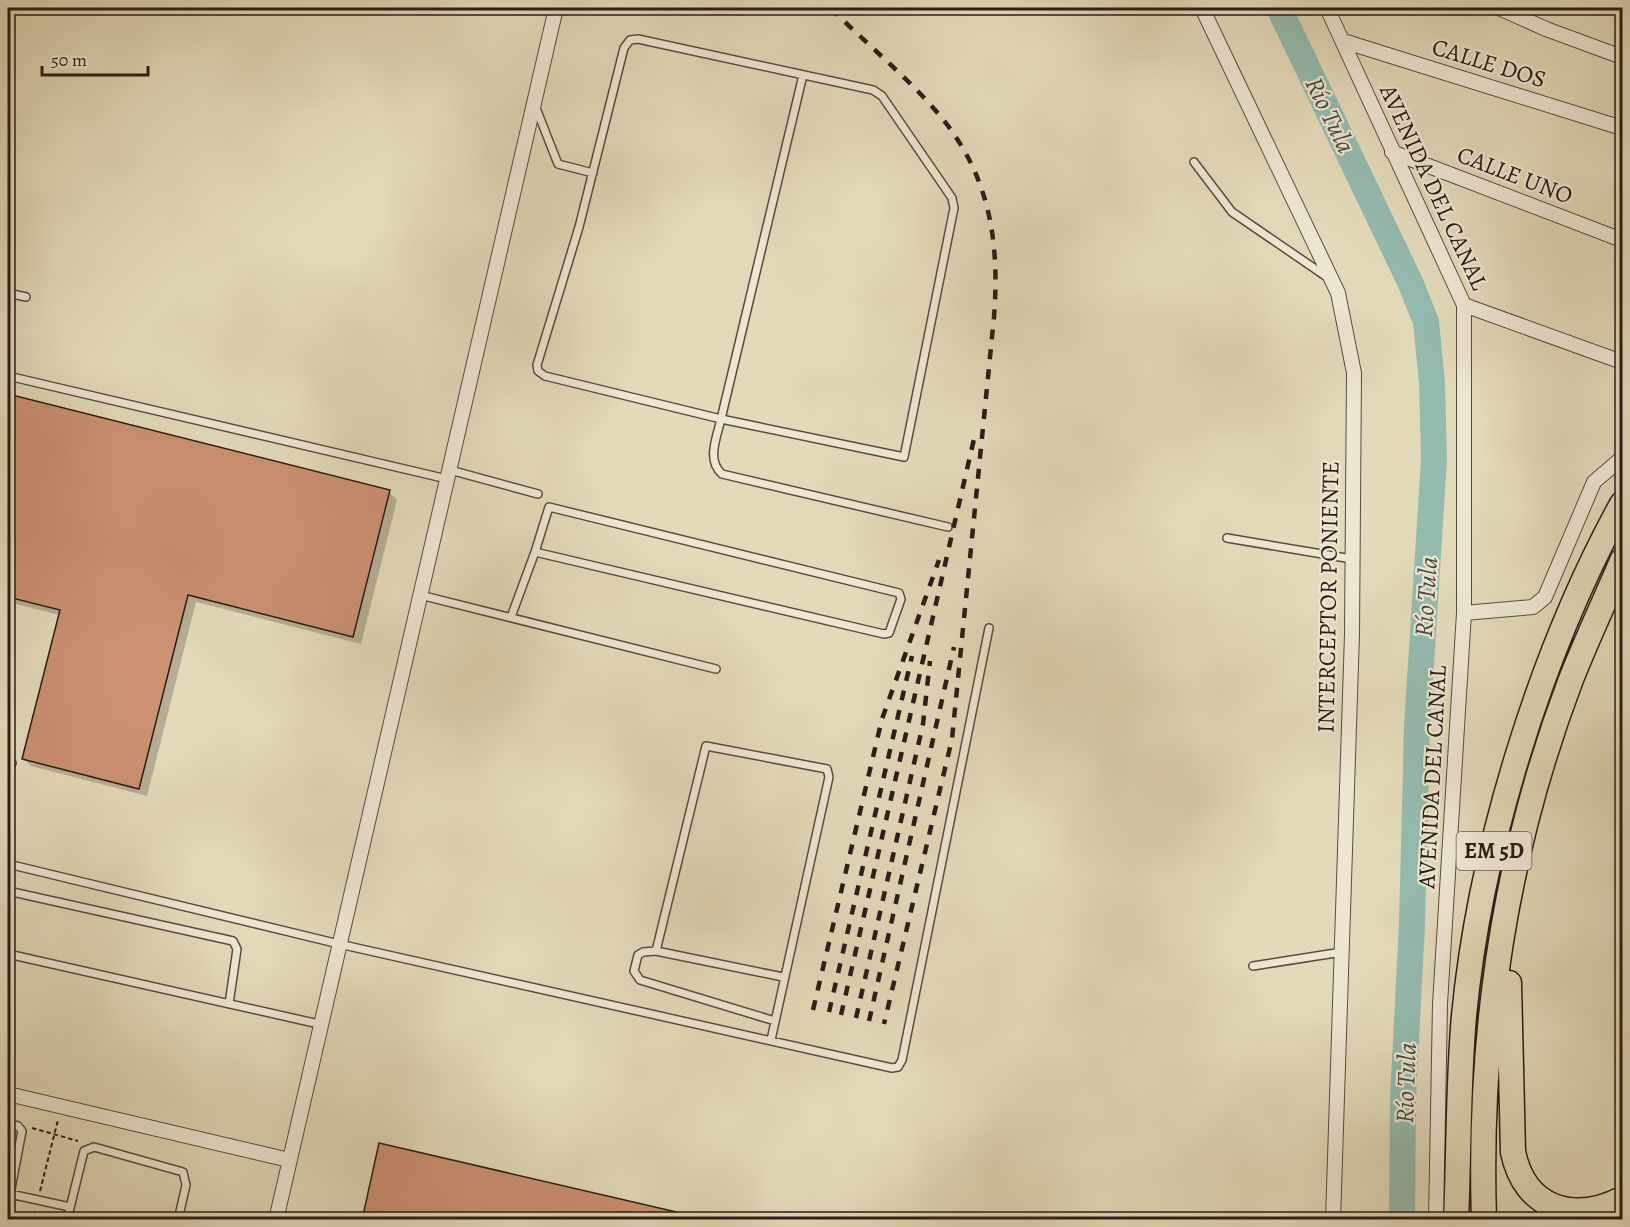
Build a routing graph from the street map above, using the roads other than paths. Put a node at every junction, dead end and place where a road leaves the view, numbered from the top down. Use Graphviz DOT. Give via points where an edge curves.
graph roads {
  1 [pos="556,8"];
  2 [pos="1202,8"];
  3 [pos="1327,8"];
  4 [pos="1498,8"];
  5 [pos="1343,41"];
  6 [pos="1623,57"];
  7 [pos="803,75"];
  8 [pos="534,103"];
  9 [pos="1623,128"];
  10 [pos="1392,152"];
  11 [pos="1194,162"];
  12 [pos="593,173"];
  13 [pos="1623,240"];
  14 [pos="1332,280"];
  15 [pos="8,293"];
  16 [pos="26,297"];
  17 [pos="1464,305"];
  18 [pos="1623,362"];
  19 [pos="8,376"];
  20 [pos="721,419"];
  21 [pos="1623,458"];
  22 [pos="448,475"];
  23 [pos="538,494"];
  24 [pos="1623,504"];
  25 [pos="948,527"];
  26 [pos="1227,538"];
  27 [pos="535,552"];
  28 [pos="1352,559"];
  29 [pos="1623,561"];
  30 [pos="420,595"];
  31 [pos="1464,613"];
  32 [pos="511,617"];
  33 [pos="989,628"];
  34 [pos="716,669"];
  35 [pos="1533,798"];
  36 [pos="8,864"];
  37 [pos="8,891"];
  38 [pos="339,944"];
  39 [pos="656,951"];
  40 [pos="1341,952"];
  41 [pos="8,954"];
  42 [pos="1253,966"];
  43 [pos="783,977"];
  44 [pos="229,1004"];
  45 [pos="775,1021"];
  46 [pos="319,1024"];
  47 [pos="771,1040"];
  48 [pos="8,1094"];
  49 [pos="8,1124"];
  50 [pos="289,1160"];
  51 [pos="10,1194"];
  52 [pos="1623,1199"];
  53 [pos="70,1207"];
  54 [pos="8,1208"];
  55 [pos="67,1220"];
  56 [pos="178,1220"];
  57 [pos="276,1220"];
  58 [pos="1333,1220"];
  59 [pos="1436,1220"];
  60 [pos="1456,1220"];
  61 [pos="1484,1220"];
  1 -- 8 [label="street"];
  2 -- 14 [label="street, INTERCEPTOR PONIENTE"];
  3 -- 5 [label="street, AVENIDA DEL CANAL"];
  4 -- 6 [label="street"];
  5 -- 9 [label="street, CALLE DOS"];
  5 -- 10 [label="street, AVENIDA DEL CANAL"];
  7 -- 12 [label="lane" via="630,40 624,48"];
  7 -- 20 [label="lane"];
  7 -- 20 [label="lane" via="877,92 954,202 907,452 900,457"];
  8 -- 12 [label="lane" via="558,164"];
  8 -- 22 [label="street"];
  10 -- 13 [label="street, CALLE UNO"];
  10 -- 17 [label="street, AVENIDA DEL CANAL"];
  11 -- 14 [label="lane" via="1232,212"];
  12 -- 20 [label="lane" via="538,371 545,376"];
  14 -- 28 [label="street, INTERCEPTOR PONIENTE" via="1341,303 1354,373"];
  15 -- 16 [label="lane"];
  17 -- 18 [label="street"];
  17 -- 31 [label="street, AVENIDA DEL CANAL"];
  19 -- 22 [label="lane"];
  20 -- 25 [label="lane" via="712,459 722,474"];
  21 -- 31 [label="street" via="1594,482 1540,603 1533,607"];
  22 -- 23 [label="lane"];
  22 -- 30 [label="street"];
  24 -- 60 [label="highway, EM 5D" via="1542,679 1481,902 1464,1016"];
  26 -- 28 [label="lane"];
  27 -- 27 [label="lane" via="884,634 892,628 902,599 898,593 554,507 547,511"];
  27 -- 32 [label="lane"];
  28 -- 40 [label="street, INTERCEPTOR PONIENTE"];
  29 -- 35 [label="highway, EM 5D" via="1570,682"];
  30 -- 32 [label="lane"];
  30 -- 38 [label="street"];
  31 -- 59 [label="street, AVENIDA DEL CANAL" via="1440,1004"];
  32 -- 34 [label="lane"];
  33 -- 47 [label="lane" via="902,1060 892,1068"];
  35 -- 52 [label="highway" via="1536,827 1517,912 1509,979 1515,1161 1521,1178 1536,1196 1558,1208 1588,1211"];
  35 -- 61 [label="highway, EM 5D" via="1506,908 1491,1015 1482,1150"];
  36 -- 38 [label="lane"];
  37 -- 44 [label="lane" via="233,941 237,949"];
  38 -- 46 [label="street"];
  38 -- 47 [label="lane"];
  39 -- 43 [label="lane"];
  39 -- 43 [label="lane" via="706,746 769,756 830,772"];
  39 -- 45 [label="lane" via="638,955 634,971 640,980"];
  40 -- 42 [label="lane"];
  40 -- 58 [label="street, INTERCEPTOR PONIENTE"];
  41 -- 44 [label="lane"];
  43 -- 45 [label="lane"];
  44 -- 46 [label="lane"];
  45 -- 47 [label="lane"];
  46 -- 50 [label="street"];
  48 -- 50 [label="street"];
  49 -- 51 [label="lane" via="22,1131"];
  50 -- 57 [label="street"];
  51 -- 53 [label="lane"];
  51 -- 54 [label="lane"];
  53 -- 55 [label="lane"];
  53 -- 56 [label="lane" via="84,1151 94,1147 183,1172 186,1185"];
}
